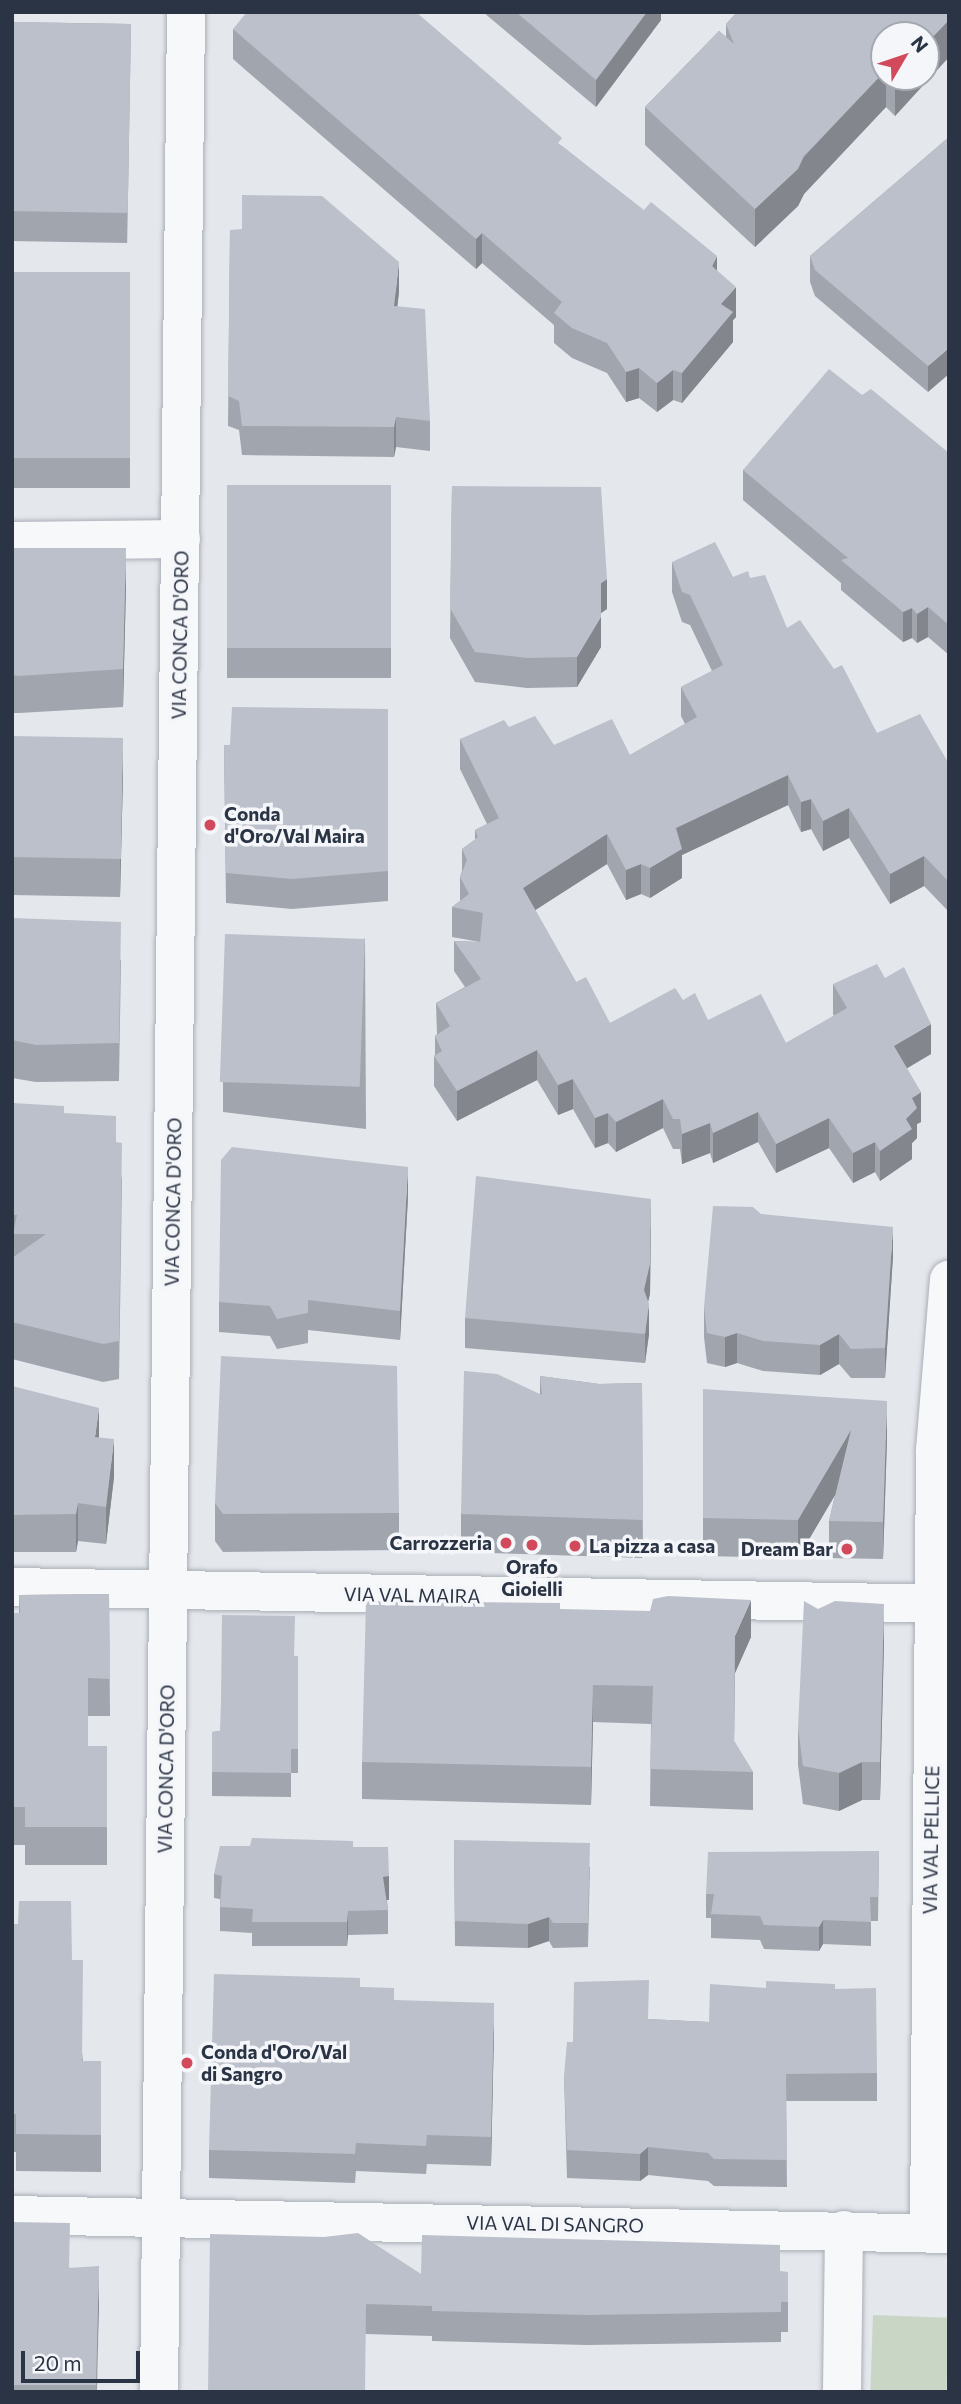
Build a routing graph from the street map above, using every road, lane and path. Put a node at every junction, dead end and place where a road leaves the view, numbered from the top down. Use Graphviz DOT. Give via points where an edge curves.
graph roads {
  1 [pos="186,12"];
  2 [pos="180,539"];
  3 [pos="12,541"];
  4 [pos="949,1280"];
  5 [pos="12,1587"];
  6 [pos="168,1592"];
  7 [pos="941,1604"];
  8 [pos="12,2215"];
  9 [pos="161,2215"];
  10 [pos="844,2230"];
  11 [pos="939,2234"];
  12 [pos="159,2392"];
  13 [pos="842,2392"];
  1 -- 2 [label="street, VIA CONCA D'ORO"];
  2 -- 3 [label="street"];
  2 -- 6 [label="street, VIA CONCA D'ORO"];
  4 -- 7 [label="street, VIA VAL PELLICE" via="938,1396"];
  5 -- 6 [label="street, VIA VAL MAIRA"];
  6 -- 7 [label="street, VIA VAL MAIRA"];
  6 -- 9 [label="street, VIA CONCA D'ORO"];
  7 -- 11 [label="street, VIA VAL PELLICE"];
  8 -- 9 [label="street, VIA VAL DI SANGRO"];
  9 -- 10 [label="street, VIA VAL DI SANGRO"];
  9 -- 12 [label="street, VIA CONCA D'ORO"];
  10 -- 11 [label="street, VIA VAL DI SANGRO"];
  10 -- 13 [label="street"];
}
